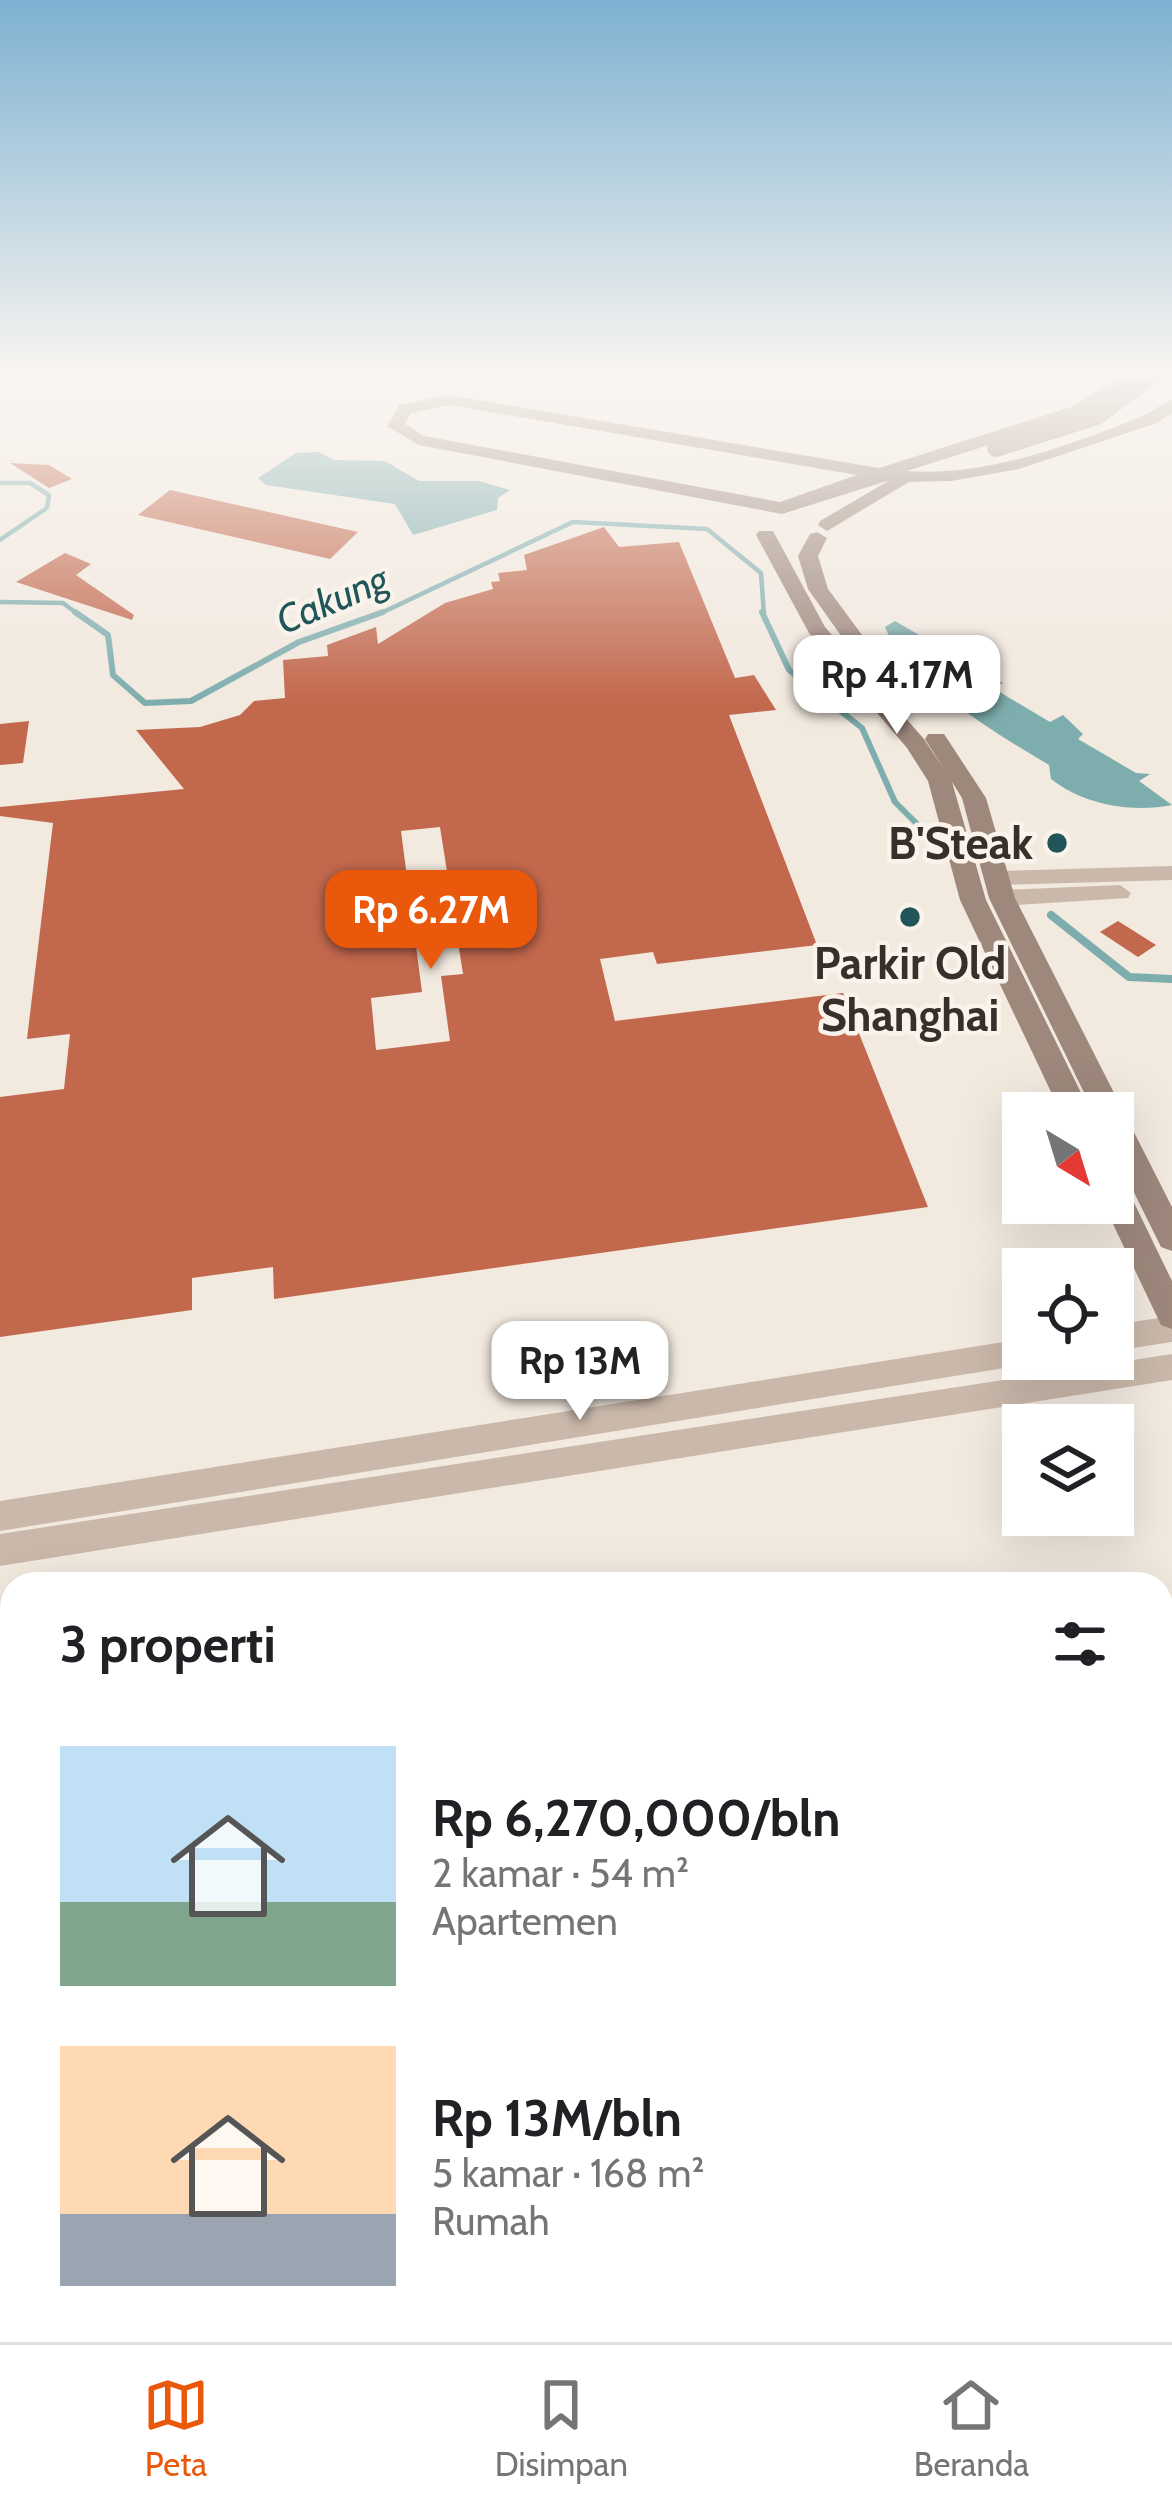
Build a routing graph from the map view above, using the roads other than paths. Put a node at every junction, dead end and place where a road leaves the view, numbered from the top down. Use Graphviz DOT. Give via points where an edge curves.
graph roads {
  1 [pos="605,484"];
  2 [pos="655,484"];
  3 [pos="850,484"];
  4 [pos="892,484"];
  5 [pos="782,508"];
  6 [pos="762,531"];
  7 [pos="822,531"];
  8 [pos="1172,873"];
  9 [pos="985,888"];
  10 [pos="1172,891"];
  11 [pos="1068,1092"];
  12 [pos="1097,1092"];
  13 [pos="1134,1163"];
  14 [pos="1129,1224"];
  15 [pos="1172,1238"];
  16 [pos="1172,1315"];
  17 [pos="1172,1328"];
  18 [pos="1134,1334"];
  19 [pos="1002,1355"];
  20 [pos="1172,1367"];
  21 [pos="488,1438"];
  22 [pos="496,1470"];
  23 [pos="0,1516"];
  24 [pos="0,1550"];
  1 -- 6 [label="main road" via="692,501"];
  2 -- 5 [label="main road"];
  3 -- 5 [label="main road"];
  4 -- 7 [label="main road"];
  5 -- 6 [label="main road" via="761,515"];
  5 -- 7 [label="main road" via="812,511"];
  6 -- 7 [label="main road" via="791,542"];
  6 -- 9 [label="main road" via="816,629 936,772"];
  7 -- 9 [label="main road" via="808,556 818,589 965,780"];
  8 -- 9 [label="street"];
  9 -- 10 [label="street"];
  9 -- 11 [label="main road"];
  9 -- 12 [label="main road"];
  13 -- 15 [label="main road"];
  14 -- 16 [label="main road"];
  17 -- 18 [label="street"];
  19 -- 21 [label="street"];
  20 -- 22 [label="street"];
  21 -- 22 [label="street"];
  21 -- 23 [label="street"];
  22 -- 24 [label="street"];
}
